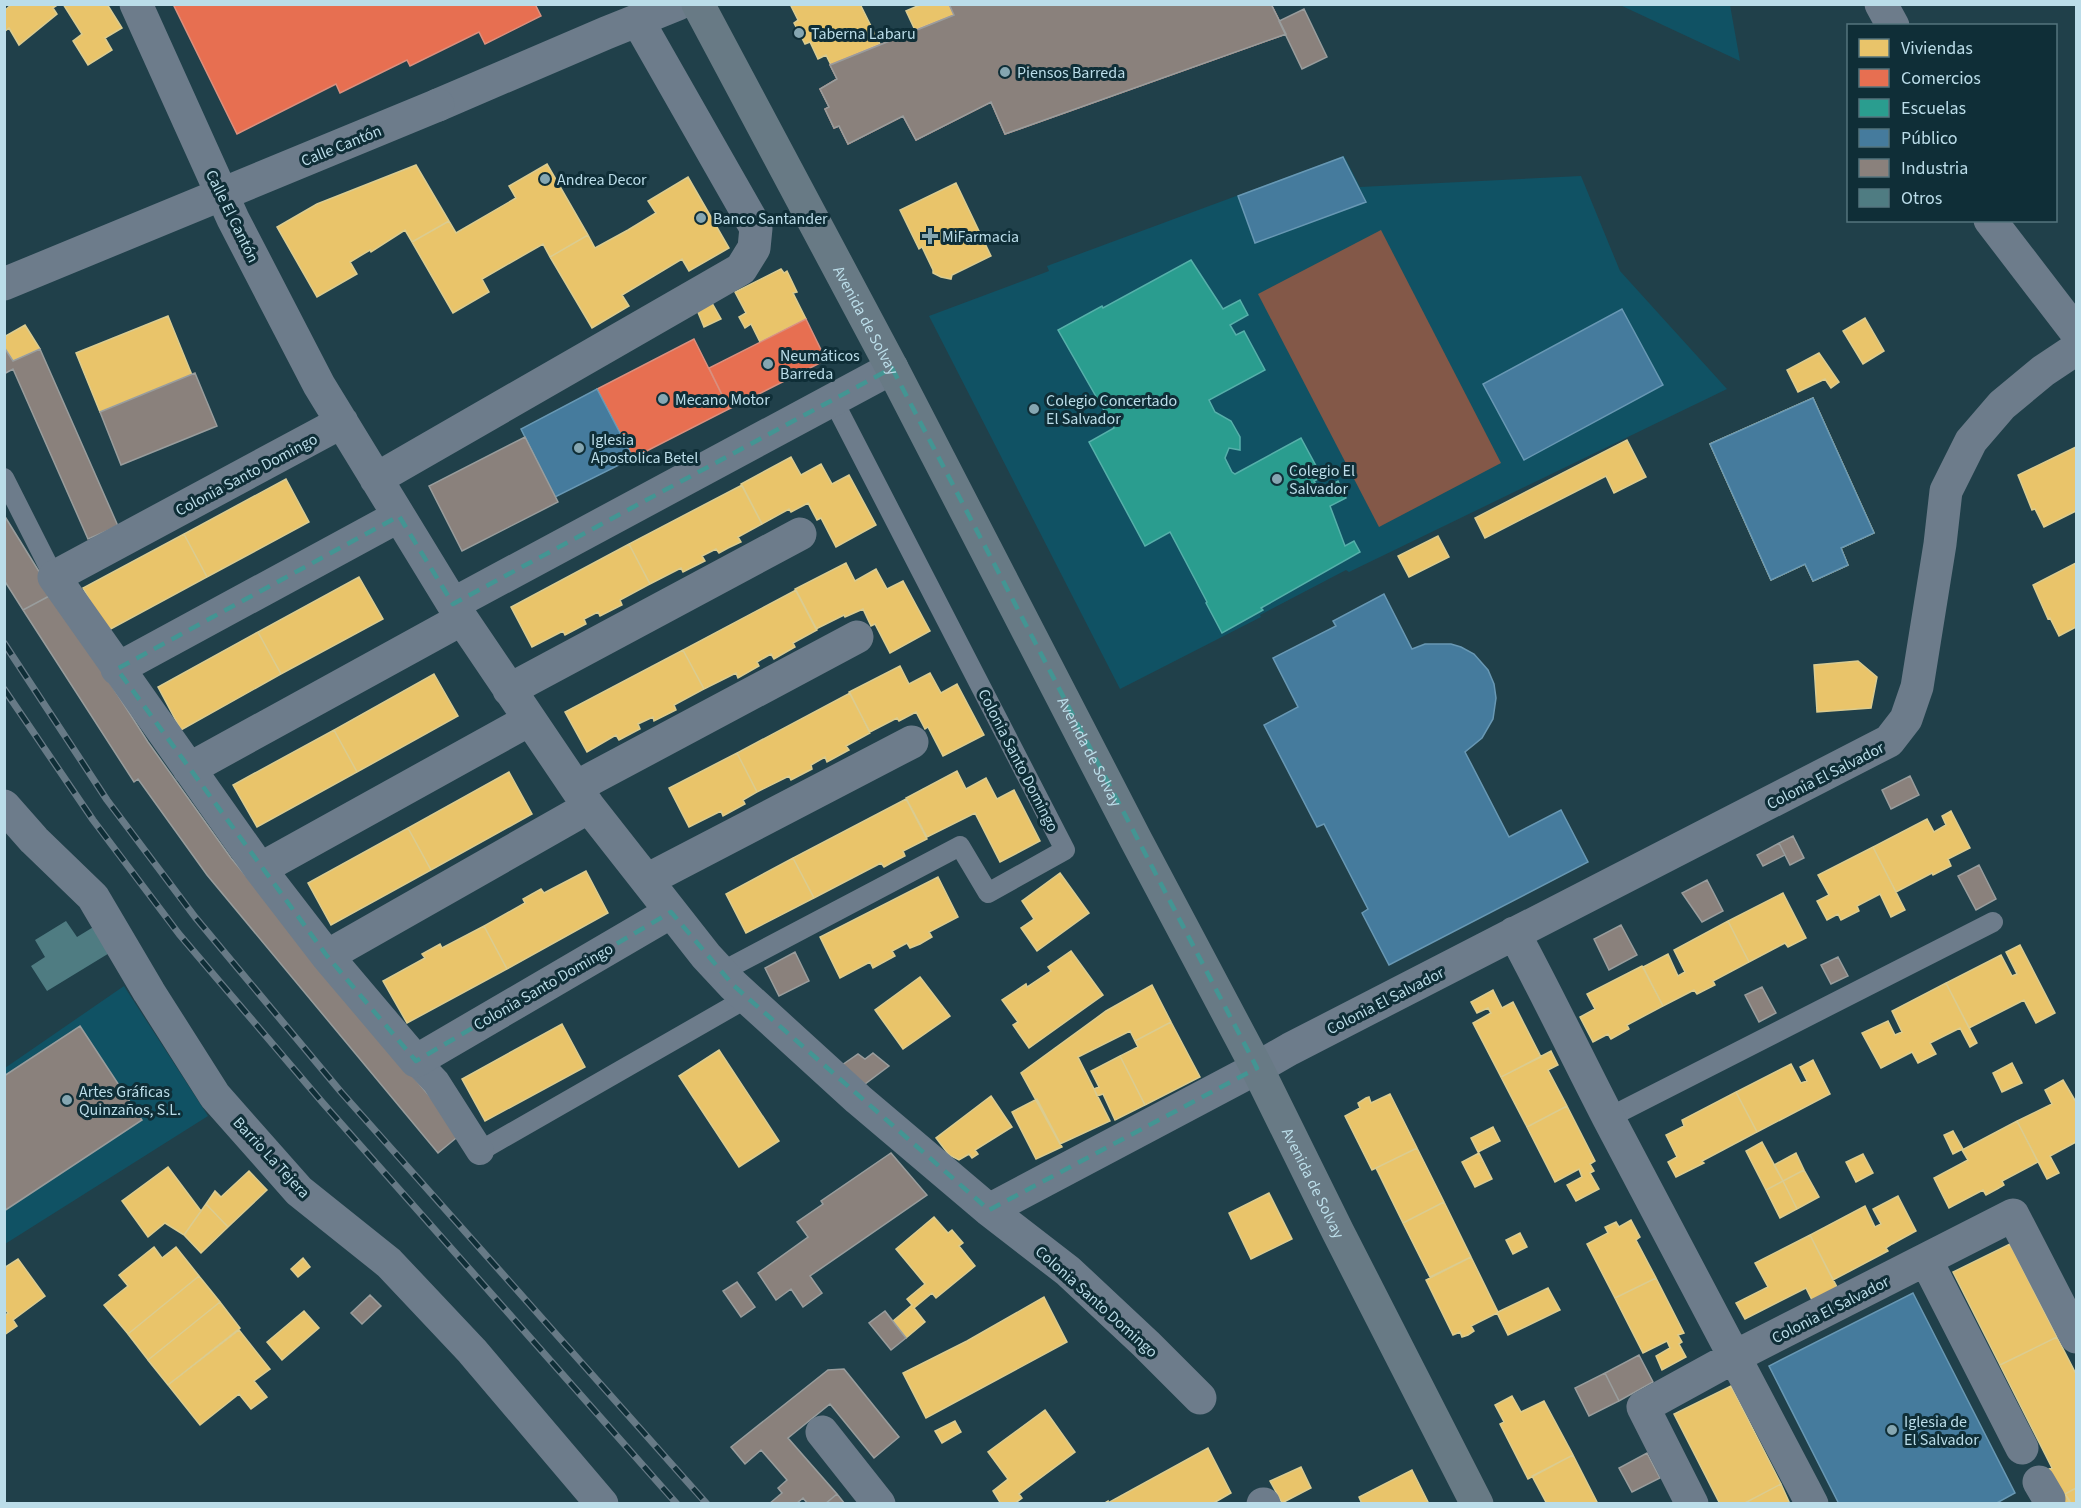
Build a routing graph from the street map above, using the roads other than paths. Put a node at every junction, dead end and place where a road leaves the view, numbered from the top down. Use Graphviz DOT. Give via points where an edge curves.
graph roads {
  1 [pos="136,4"];
  2 [pos="678,4"];
  3 [pos="698,4"];
  4 [pos="1881,4"];
  5 [pos="638,21"];
  6 [pos="1892,24"];
  7 [pos="1992,222"];
  8 [pos="4,284"];
  9 [pos="2076,332"];
  10 [pos="2076,349"];
  11 [pos="892,368"];
  12 [pos="833,400"];
  13 [pos="342,422"];
  14 [pos="4,478"];
  15 [pos="376,479"];
  16 [pos="399,516"];
  17 [pos="800,534"];
  18 [pos="54,577"];
  19 [pos="457,611"];
  20 [pos="857,637"];
  21 [pos="117,669"];
  22 [pos="509,690"];
  23 [pos="529,720"];
  24 [pos="912,742"];
  25 [pos="189,769"];
  26 [pos="583,797"];
  27 [pos="4,806"];
  28 [pos="260,869"];
  29 [pos="647,880"];
  30 [pos="671,912"];
  31 [pos="1993,922"];
  32 [pos="1514,933"];
  33 [pos="327,956"];
  34 [pos="721,972"];
  35 [pos="747,998"];
  36 [pos="416,1061"];
  37 [pos="1257,1068"];
  38 [pos="1608,1118"];
  39 [pos="480,1151"];
  40 [pos="989,1210"];
  41 [pos="1926,1260"];
  42 [pos="2076,1337"];
  43 [pos="1734,1358"];
  44 [pos="1200,1398"];
  45 [pos="822,1432"];
  46 [pos="2022,1448"];
  47 [pos="602,1503"];
  48 [pos="879,1503"];
  49 [pos="1477,1503"];
  50 [pos="1692,1503"];
  51 [pos="1812,1503"];
  1 -- 13 [label="street, Calle El Cantón" via="233,219"];
  2 -- 5 [label="street, Calle Cantón"];
  3 -- 11 [label="highway, Avenida de Solvay"];
  4 -- 6 [label="street"];
  5 -- 8 [label="street, Calle Cantón, bridge"];
  5 -- 15 [label="street" via="756,228 754,248 741,269"];
  7 -- 9 [label="street"];
  10 -- 32 [label="street, Colonia El Salvador" via="2002,405 1971,441 1946,491 1917,687 1906,719 1890,741"];
  11 -- 12 [label="street"];
  11 -- 37 [label="highway, Avenida de Solvay"];
  12 -- 19 [label="street"];
  12 -- 34 [label="lane, Colonia Santo Domingo" via="1065,850 988,892 960,846"];
  13 -- 15 [label="street, Colonia Santo Domingo"];
  13 -- 18 [label="street, Colonia Santo Domingo"];
  14 -- 18 [label="lane"];
  15 -- 16 [label="street, Colonia Santo Domingo"];
  16 -- 19 [label="street, Colonia Santo Domingo"];
  16 -- 21 [label="street"];
  17 -- 22 [label="street"];
  18 -- 21 [label="street"];
  19 -- 22 [label="street, Colonia Santo Domingo"];
  19 -- 25 [label="street"];
  20 -- 26 [label="street"];
  21 -- 25 [label="street"];
  22 -- 23 [label="street, Colonia Santo Domingo"];
  23 -- 26 [label="street, Colonia Santo Domingo"];
  23 -- 28 [label="street"];
  24 -- 29 [label="street"];
  25 -- 28 [label="street"];
  26 -- 29 [label="street, Colonia Santo Domingo"];
  26 -- 33 [label="street"];
  27 -- 47 [label="street, Barrio La Tejera" via="93,897 215,1096 299,1191 389,1263 472,1351"];
  28 -- 33 [label="street"];
  29 -- 30 [label="street, Colonia Santo Domingo"];
  30 -- 34 [label="street, Colonia Santo Domingo"];
  30 -- 36 [label="street, Colonia Santo Domingo"];
  31 -- 38 [label="lane"];
  32 -- 37 [label="street, Colonia El Salvador"];
  32 -- 38 [label="street"];
  33 -- 36 [label="street"];
  34 -- 35 [label="street, Colonia Santo Domingo"];
  35 -- 39 [label="lane"];
  35 -- 40 [label="street, Colonia Santo Domingo"];
  36 -- 39 [label="street" via="436,1082"];
  37 -- 40 [label="street"];
  37 -- 49 [label="highway, Avenida de Solvay"];
  38 -- 43 [label="street"];
  40 -- 44 [label="street, Colonia Santo Domingo" via="1068,1271"];
  41 -- 42 [label="street, Colonia El Salvador" via="2013,1215"];
  41 -- 43 [label="street, Colonia El Salvador"];
  41 -- 46 [label="street"];
  43 -- 50 [label="street, Colonia El Salvador" via="1643,1407"];
  43 -- 51 [label="street"];
  45 -- 48 [label="street"];
}
